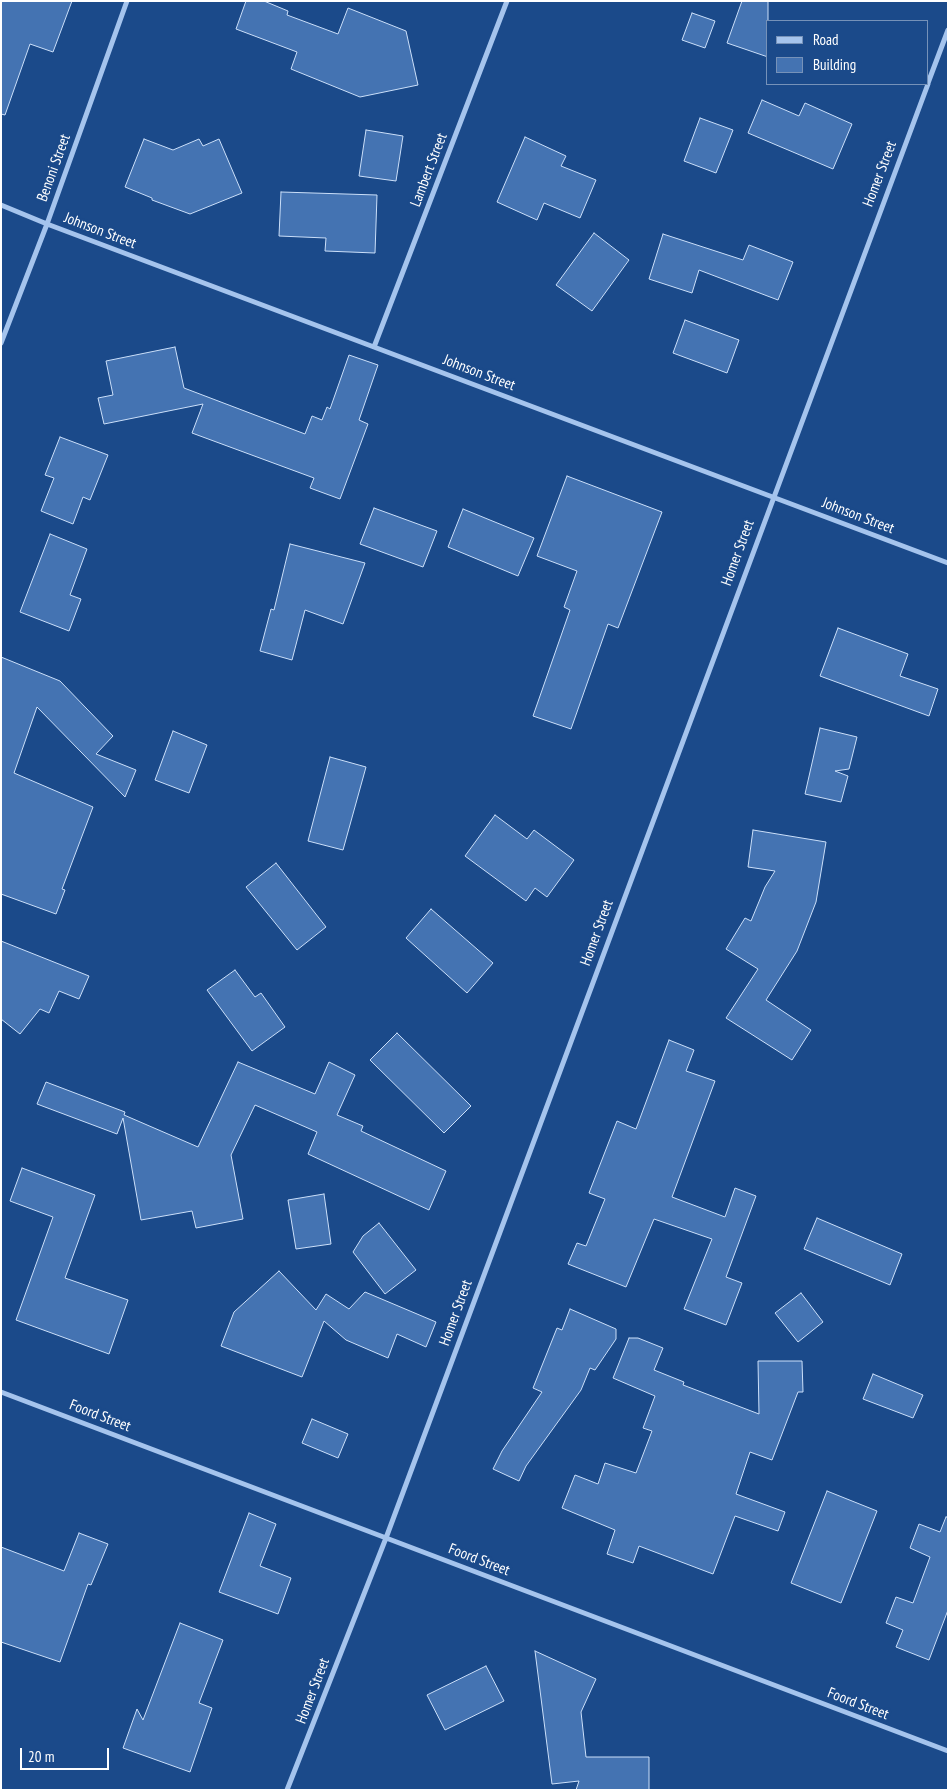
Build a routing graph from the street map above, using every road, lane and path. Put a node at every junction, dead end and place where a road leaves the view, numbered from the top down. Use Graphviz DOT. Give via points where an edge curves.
graph roads {
  1 [pos="127,1"];
  2 [pos="507,1"];
  3 [pos="948,30"];
  4 [pos="929,80"];
  5 [pos="927,85"];
  6 [pos="1,205"];
  7 [pos="47,224"];
  8 [pos="1,343"];
  9 [pos="374,347"];
  10 [pos="773,497"];
  11 [pos="948,563"];
  12 [pos="1,1392"];
  13 [pos="386,1538"];
  14 [pos="948,1751"];
  15 [pos="287,1790"];
  1 -- 7 [label="street, Benoni Street"];
  2 -- 9 [label="street, Lambert Street"];
  3 -- 4 [label="street, Homer Street"];
  5 -- 10 [label="street, Homer Street"];
  6 -- 7 [label="street, Johnson Street"];
  7 -- 8 [label="street, Benoni Street"];
  7 -- 9 [label="street, Johnson Street"];
  9 -- 10 [label="street, Johnson Street"];
  10 -- 11 [label="street, Johnson Street"];
  10 -- 13 [label="street, Homer Street"];
  12 -- 13 [label="street, Foord Street"];
  13 -- 14 [label="street, Foord Street"];
  13 -- 15 [label="street, Homer Street"];
}
